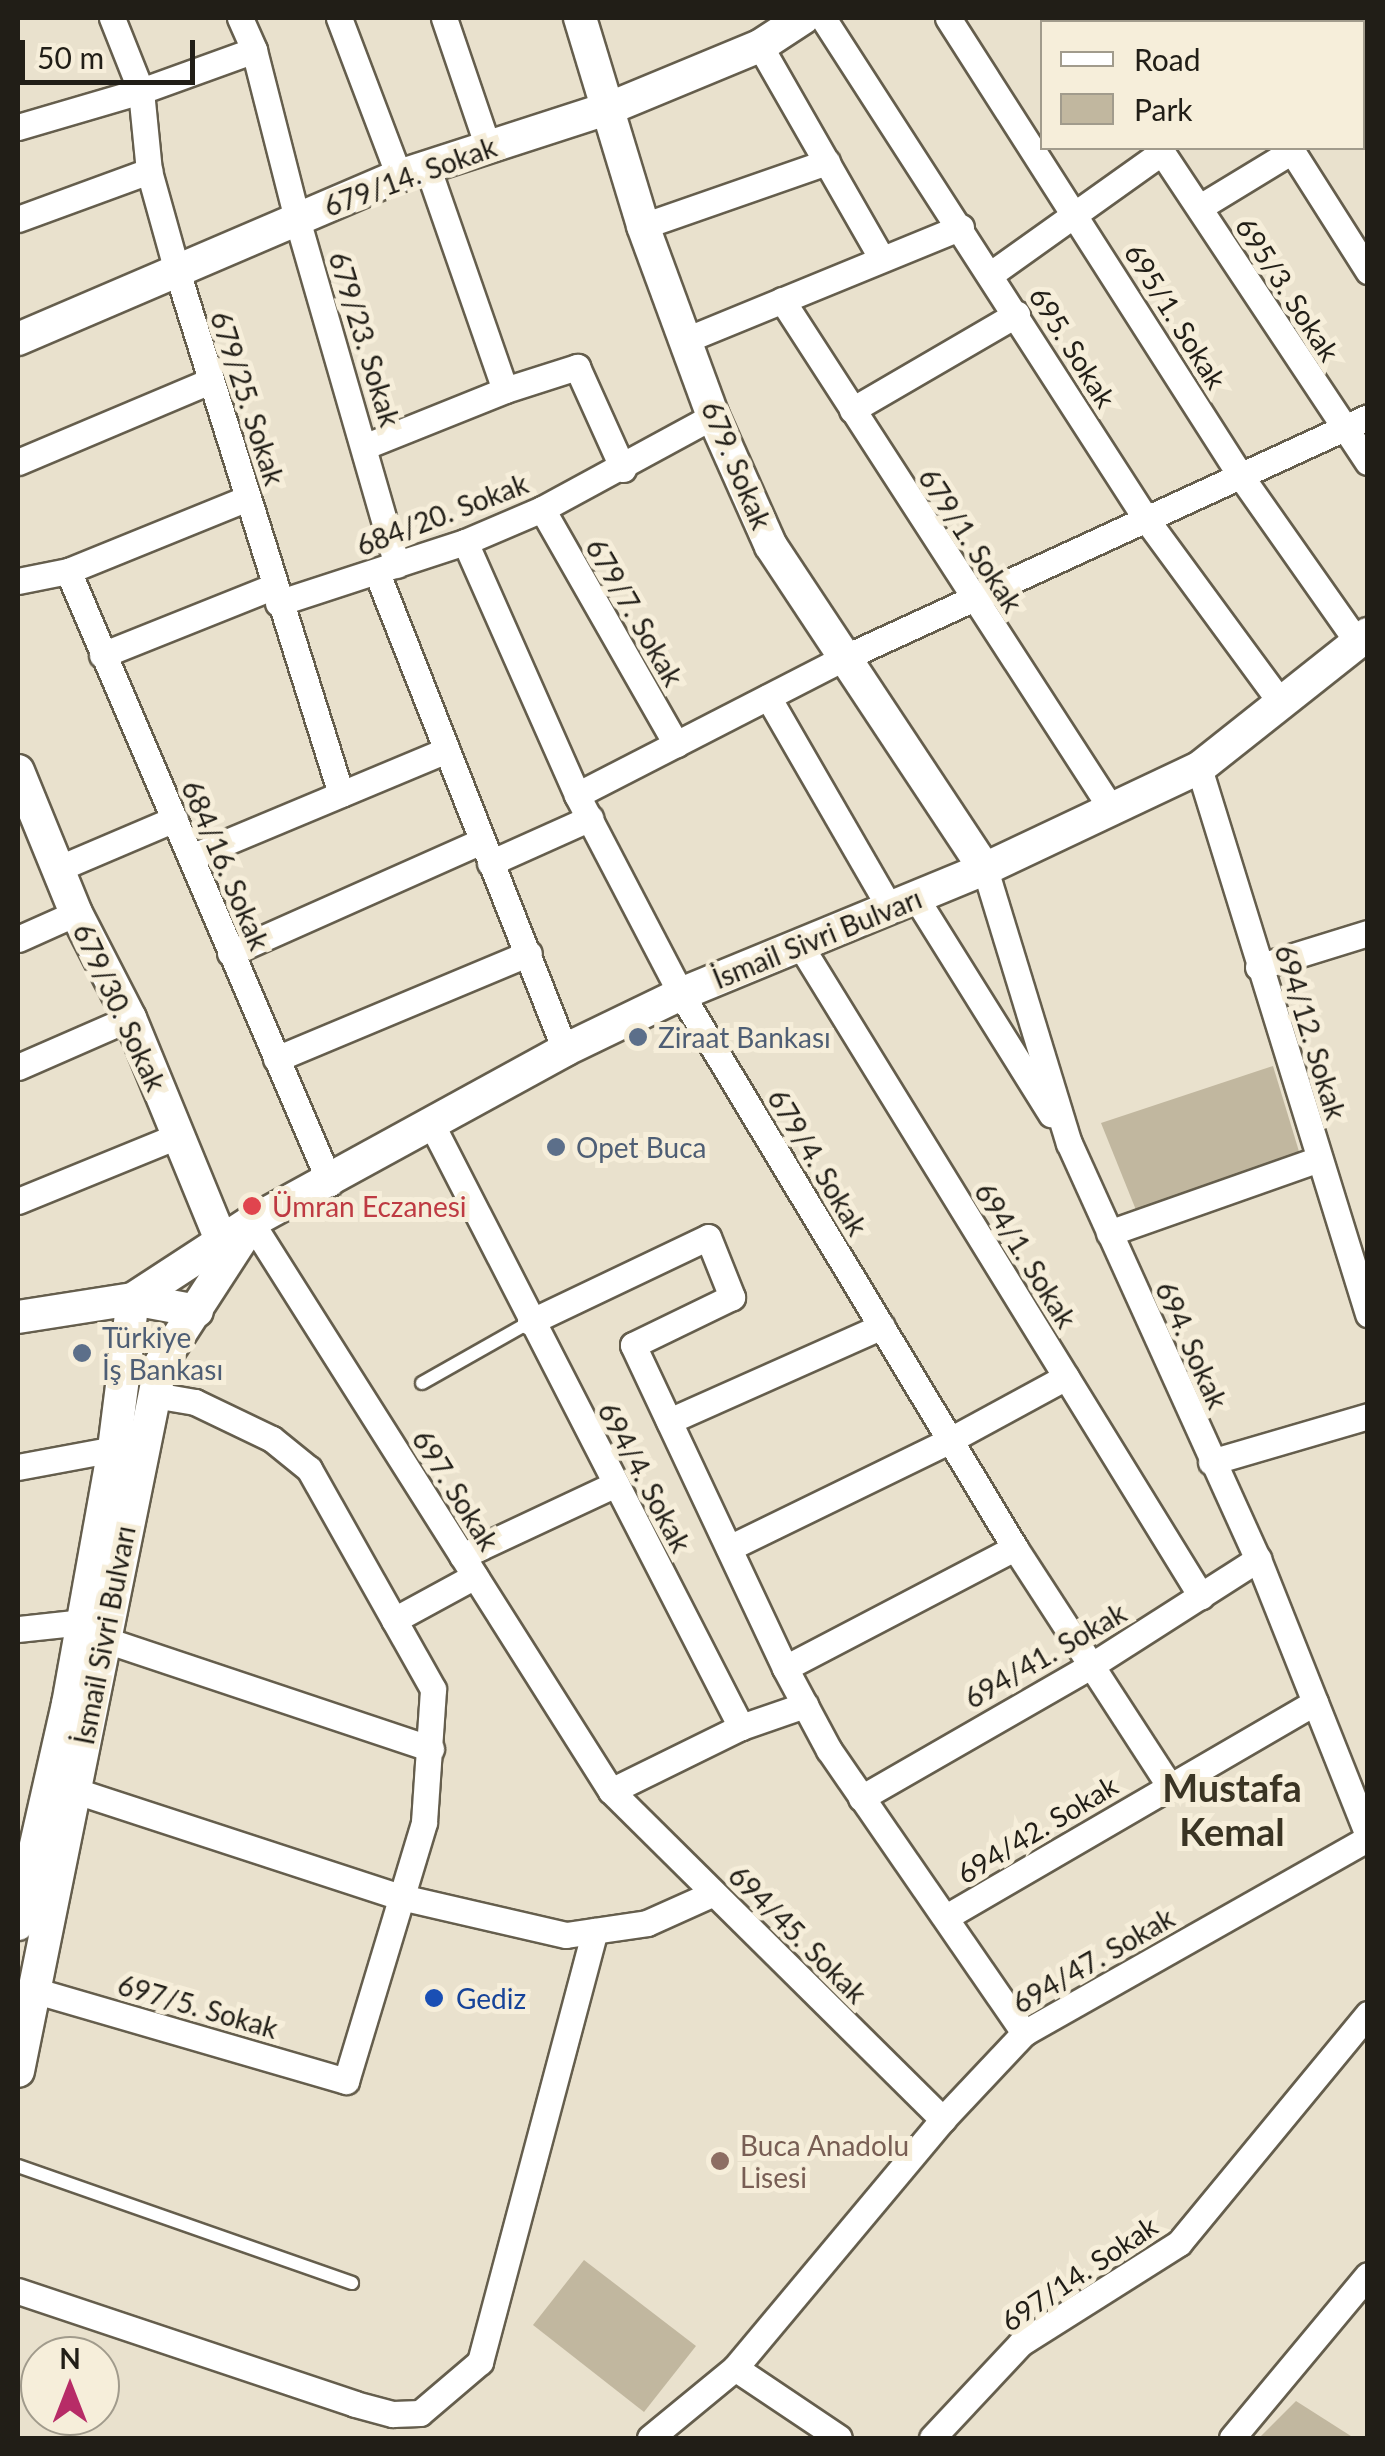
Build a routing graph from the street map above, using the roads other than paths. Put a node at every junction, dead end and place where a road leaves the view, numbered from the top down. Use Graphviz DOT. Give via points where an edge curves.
graph roads {
  1 [pos="112,18"];
  2 [pos="240,18"];
  3 [pos="340,18"];
  4 [pos="444,18"];
  5 [pos="580,18"];
  6 [pos="803,18"];
  7 [pos="823,18"];
  8 [pos="951,19"];
  9 [pos="760,46"];
  10 [pos="254,50"];
  11 [pos="141,91"];
  12 [pos="610,108"];
  13 [pos="18,128"];
  14 [pos="488,147"];
  15 [pos="1160,150"];
  16 [pos="1289,150"];
  17 [pos="1292,150"];
  18 [pos="827,162"];
  19 [pos="149,171"];
  20 [pos="413,171"];
  21 [pos="1200,207"];
  22 [pos="1076,212"];
  23 [pos="296,219"];
  24 [pos="18,220"];
  25 [pos="643,226"];
  26 [pos="960,227"];
  27 [pos="882,259"];
  28 [pos="177,271"];
  29 [pos="1368,271"];
  30 [pos="991,274"];
  31 [pos="782,300"];
  32 [pos="1017,314"];
  33 [pos="18,338"];
  34 [pos="688,339"];
  35 [pos="210,381"];
  36 [pos="505,390"];
  37 [pos="852,410"];
  38 [pos="713,416"];
  39 [pos="1368,417"];
  40 [pos="1342,428"];
  41 [pos="366,446"];
  42 [pos="18,462"];
  43 [pos="1368,462"];
  44 [pos="623,468"];
  45 [pos="1240,476"];
  46 [pos="248,498"];
  47 [pos="542,509"];
  48 [pos="1146,519"];
  49 [pos="465,542"];
  50 [pos="387,569"];
  51 [pos="68,571"];
  52 [pos="18,581"];
  53 [pos="275,595"];
  54 [pos="973,599"];
  55 [pos="1362,638"];
  56 [pos="102,655"];
  57 [pos="848,656"];
  58 [pos="768,697"];
  59 [pos="1281,703"];
  60 [pos="676,744"];
  61 [pos="447,750"];
  62 [pos="1199,768"];
  63 [pos="18,770"];
  64 [pos="341,794"];
  65 [pos="24,805"];
  66 [pos="584,807"];
  67 [pos="1112,810"];
  68 [pos="175,819"];
  69 [pos="485,852"];
  70 [pos="191,856"];
  71 [pos="984,869"];
  72 [pos="57,870"];
  73 [pos="903,903"];
  74 [pos="76,913"];
  75 [pos="1368,933"];
  76 [pos="18,939"];
  77 [pos="800,945"];
  78 [pos="230,953"];
  79 [pos="529,953"];
  80 [pos="1258,967"];
  81 [pos="681,994"];
  82 [pos="130,1018"];
  83 [pos="565,1050"];
  84 [pos="276,1059"];
  85 [pos="18,1067"];
  86 [pos="432,1126"];
  87 [pos="178,1136"];
  88 [pos="1070,1143"];
  89 [pos="1319,1159"];
  90 [pos="330,1183"];
  91 [pos="18,1201"];
  92 [pos="251,1222"];
  93 [pos="1109,1233"];
  94 [pos="222,1242"];
  95 [pos="134,1298"];
  96 [pos="197,1310"];
  97 [pos="1368,1314"];
  98 [pos="18,1316"];
  99 [pos="530,1322"];
  100 [pos="882,1326"];
  101 [pos="1066,1377"];
  102 [pos="422,1383"];
  103 [pos="154,1394"];
  104 [pos="1368,1416"];
  105 [pos="669,1421"];
  106 [pos="950,1440"];
  107 [pos="114,1449"];
  108 [pos="1211,1462"];
  109 [pos="18,1467"];
  110 [pos="616,1484"];
  111 [pos="729,1548"];
  112 [pos="1015,1548"];
  113 [pos="1258,1559"];
  114 [pos="469,1566"];
  115 [pos="1201,1596"];
  116 [pos="394,1620"];
  117 [pos="18,1629"];
  118 [pos="93,1630"];
  119 [pos="1089,1667"];
  120 [pos="786,1668"];
  121 [pos="1315,1702"];
  122 [pos="805,1705"];
  123 [pos="741,1726"];
  124 [pos="431,1749"];
  125 [pos="1170,1786"];
  126 [pos="73,1790"];
  127 [pos="611,1791"];
  128 [pos="861,1798"];
  129 [pos="1368,1837"];
  130 [pos="714,1893"];
  131 [pos="401,1897"];
  132 [pos="19,1907"];
  133 [pos="946,1918"];
  134 [pos="595,1931"];
  135 [pos="34,1990"];
  136 [pos="1368,2014"];
  137 [pos="1024,2033"];
  138 [pos="18,2071"];
  139 [pos="942,2119"];
  140 [pos="18,2166"];
  141 [pos="1368,2275"];
  142 [pos="352,2284"];
  143 [pos="18,2291"];
  144 [pos="1358,2304"];
  145 [pos="736,2368"];
  146 [pos="650,2438"];
  147 [pos="839,2438"];
  148 [pos="932,2438"];
  149 [pos="1232,2438"];
  1 -- 11 [label="street, 679/25. Sokak"];
  2 -- 10 [label="street, 679/23. Sokak"];
  3 -- 20 [label="street"];
  4 -- 14 [label="street"];
  5 -- 12 [label="main road, 679. Sokak"];
  6 -- 9 [label="main road, 679/14. Sokak"];
  7 -- 26 [label="street, 695. Sokak"];
  8 -- 22 [label="street, 695/1. Sokak"];
  9 -- 12 [label="main road, 679/14. Sokak"];
  9 -- 18 [label="street"];
  10 -- 11 [label="street"];
  10 -- 23 [label="street, 679/23. Sokak"];
  11 -- 13 [label="street"];
  11 -- 19 [label="street, 679/25. Sokak"];
  12 -- 14 [label="main road, 679/14. Sokak"];
  12 -- 25 [label="main road, 679. Sokak"];
  14 -- 20 [label="main road, 679/14. Sokak"];
  15 -- 21 [label="street, 695/3. Sokak"];
  15 -- 22 [label="street"];
  16 -- 21 [label="street"];
  17 -- 29 [label="street"];
  18 -- 25 [label="street"];
  18 -- 27 [label="street"];
  19 -- 24 [label="street"];
  19 -- 28 [label="street, 679/25. Sokak"];
  20 -- 23 [label="main road, 679/14. Sokak"];
  20 -- 36 [label="street"];
  21 -- 40 [label="street, 695/3. Sokak"];
  22 -- 30 [label="street"];
  22 -- 45 [label="street, 695/1. Sokak"];
  23 -- 28 [label="main road, 679/14. Sokak"];
  23 -- 41 [label="street, 679/23. Sokak"];
  25 -- 34 [label="main road, 679. Sokak"];
  26 -- 27 [label="street"];
  26 -- 30 [label="street, 695. Sokak"];
  27 -- 31 [label="street"];
  28 -- 33 [label="main road, 679/14. Sokak"];
  28 -- 35 [label="street, 679/25. Sokak"];
  30 -- 32 [label="street, 695. Sokak"];
  31 -- 34 [label="street"];
  31 -- 37 [label="street, 679/1. Sokak"];
  32 -- 37 [label="street"];
  32 -- 48 [label="street, 695. Sokak"];
  34 -- 38 [label="main road, 679. Sokak"];
  35 -- 42 [label="street"];
  35 -- 46 [label="street, 679/25. Sokak"];
  36 -- 41 [label="street"];
  36 -- 44 [label="street" via="576,367"];
  37 -- 54 [label="street, 679/1. Sokak"];
  38 -- 44 [label="street, 684/20. Sokak"];
  38 -- 57 [label="main road, 679. Sokak" via="772,546"];
  39 -- 40 [label="street"];
  40 -- 43 [label="street, 695/3. Sokak"];
  40 -- 45 [label="street"];
  41 -- 50 [label="street, 679/23. Sokak"];
  44 -- 47 [label="street, 684/20. Sokak"];
  45 -- 48 [label="street"];
  45 -- 55 [label="street, 695/1. Sokak"];
  46 -- 51 [label="street"];
  46 -- 53 [label="street, 679/25. Sokak"];
  47 -- 49 [label="street, 684/20. Sokak"];
  47 -- 60 [label="street, 679/7. Sokak"];
  48 -- 54 [label="street"];
  48 -- 59 [label="street, 695. Sokak"];
  49 -- 50 [label="street, 684/20. Sokak"];
  49 -- 66 [label="street, 679/4. Sokak"];
  50 -- 53 [label="street, 684/20. Sokak"];
  50 -- 61 [label="street, 679/23. Sokak"];
  51 -- 52 [label="street"];
  51 -- 56 [label="street, 684/16. Sokak"];
  53 -- 56 [label="street, 684/20. Sokak"];
  53 -- 64 [label="street, 679/25. Sokak"];
  54 -- 57 [label="street"];
  54 -- 67 [label="street, 679/1. Sokak"];
  55 -- 59 [label="main road, İsmail Sivri Bulvarı"];
  56 -- 68 [label="street, 684/16. Sokak"];
  57 -- 58 [label="street"];
  57 -- 71 [label="main road, 679. Sokak"];
  58 -- 60 [label="street"];
  58 -- 73 [label="street"];
  59 -- 62 [label="main road, İsmail Sivri Bulvarı"];
  60 -- 66 [label="street"];
  61 -- 64 [label="street"];
  61 -- 69 [label="street, 679/23. Sokak"];
  62 -- 67 [label="main road, İsmail Sivri Bulvarı"];
  62 -- 80 [label="street, 694/12. Sokak"];
  63 -- 65 [label="main road, 679/30. Sokak"];
  64 -- 70 [label="street"];
  65 -- 72 [label="main road, 679/30. Sokak"];
  66 -- 69 [label="street"];
  66 -- 81 [label="street, 679/4. Sokak"];
  67 -- 71 [label="main road, İsmail Sivri Bulvarı"];
  68 -- 70 [label="street, 684/16. Sokak"];
  68 -- 72 [label="street"];
  69 -- 78 [label="street"];
  69 -- 79 [label="street, 679/23. Sokak"];
  70 -- 78 [label="street, 684/16. Sokak"];
  71 -- 73 [label="main road, İsmail Sivri Bulvarı"];
  71 -- 88 [label="street, 694. Sokak"];
  72 -- 74 [label="main road, 679/30. Sokak"];
  73 -- 77 [label="main road, İsmail Sivri Bulvarı"];
  73 -- 88 [label="street"];
  74 -- 76 [label="street"];
  74 -- 82 [label="main road, 679/30. Sokak"];
  75 -- 80 [label="street"];
  77 -- 81 [label="main road, İsmail Sivri Bulvarı"];
  77 -- 101 [label="street, 694/1. Sokak"];
  78 -- 84 [label="street, 684/16. Sokak"];
  79 -- 83 [label="street, 679/23. Sokak"];
  79 -- 84 [label="street"];
  80 -- 89 [label="street, 694/12. Sokak"];
  81 -- 83 [label="main road, İsmail Sivri Bulvarı"];
  81 -- 100 [label="street, 679/4. Sokak"];
  82 -- 85 [label="street"];
  82 -- 87 [label="main road, 679/30. Sokak"];
  83 -- 86 [label="main road, İsmail Sivri Bulvarı"];
  84 -- 90 [label="street, 684/16. Sokak"];
  86 -- 90 [label="main road, İsmail Sivri Bulvarı"];
  86 -- 99 [label="street, 694/4. Sokak"];
  87 -- 91 [label="street"];
  87 -- 94 [label="main road, 679/30. Sokak"];
  88 -- 93 [label="street, 694. Sokak"];
  89 -- 93 [label="street"];
  89 -- 97 [label="street, 694/12. Sokak"];
  90 -- 92 [label="main road, İsmail Sivri Bulvarı"];
  92 -- 94 [label="main road, İsmail Sivri Bulvarı"];
  92 -- 96 [label="main road, İsmail Sivri Bulvarı"];
  92 -- 114 [label="street, 697. Sokak"];
  93 -- 108 [label="street, 694. Sokak"];
  94 -- 95 [label="main road, İsmail Sivri Bulvarı"];
  95 -- 96 [label="main road"];
  95 -- 98 [label="main road"];
  95 -- 107 [label="main road, İsmail Sivri Bulvarı"];
  96 -- 103 [label="main road, İsmail Sivri Bulvarı" via="160,1363"];
  99 -- 102 [label="lane"];
  99 -- 105 [label="street" via="708,1237 732,1296 633,1346"];
  99 -- 110 [label="street, 694/4. Sokak"];
  100 -- 105 [label="street"];
  100 -- 106 [label="street, 679/4. Sokak"];
  101 -- 106 [label="street"];
  101 -- 115 [label="street, 694/1. Sokak"];
  103 -- 116 [label="street" via="210,1409 272,1439 308,1468"];
  103 -- 118 [label="main road, İsmail Sivri Bulvarı"];
  104 -- 108 [label="street"];
  105 -- 111 [label="street"];
  106 -- 111 [label="street"];
  106 -- 112 [label="street, 679/4. Sokak"];
  107 -- 109 [label="street"];
  107 -- 118 [label="main road, İsmail Sivri Bulvarı"];
  108 -- 113 [label="street, 694. Sokak"];
  110 -- 114 [label="street"];
  110 -- 123 [label="street, 694/4. Sokak"];
  111 -- 120 [label="street"];
  112 -- 119 [label="street, 679/4. Sokak"];
  112 -- 120 [label="street"];
  113 -- 115 [label="street, 694/41. Sokak"];
  113 -- 121 [label="street, 694. Sokak"];
  114 -- 116 [label="street"];
  114 -- 127 [label="street, 697. Sokak"];
  115 -- 119 [label="street, 694/41. Sokak"];
  116 -- 124 [label="street" via="433,1689"];
  117 -- 118 [label="street"];
  118 -- 124 [label="street"];
  118 -- 126 [label="main road, İsmail Sivri Bulvarı"];
  118 -- 132 [label="main road, İsmail Sivri Bulvarı"];
  119 -- 125 [label="street, 679/4. Sokak"];
  119 -- 128 [label="street, 694/41. Sokak"];
  120 -- 122 [label="street"];
  121 -- 125 [label="street, 694/42. Sokak"];
  121 -- 129 [label="street, 694. Sokak"];
  122 -- 123 [label="street"];
  122 -- 128 [label="street"];
  123 -- 127 [label="street"];
  124 -- 131 [label="street" via="424,1822"];
  125 -- 133 [label="street, 694/42. Sokak"];
  126 -- 131 [label="street"];
  126 -- 135 [label="main road, İsmail Sivri Bulvarı"];
  127 -- 130 [label="street, 694/45. Sokak"];
  128 -- 133 [label="street"];
  129 -- 137 [label="street, 694/47. Sokak"];
  130 -- 134 [label="street" via="647,1923"];
  130 -- 139 [label="street, 694/45. Sokak"];
  131 -- 134 [label="street" via="566,1935"];
  131 -- 135 [label="street, 697/5. Sokak" via="346,2081"];
  133 -- 137 [label="street"];
  134 -- 143 [label="street" via="480,2362 420,2413 356,2404"];
  135 -- 138 [label="main road, İsmail Sivri Bulvarı"];
  136 -- 148 [label="street, 697/14. Sokak" via="1179,2243 1021,2343"];
  137 -- 139 [label="street, 694/47. Sokak"];
  139 -- 145 [label="street, 694/47. Sokak"];
  140 -- 142 [label="lane"];
  141 -- 144 [label="street"];
  144 -- 149 [label="street"];
  145 -- 146 [label="street, 694/47. Sokak"];
  145 -- 147 [label="street"];
}
